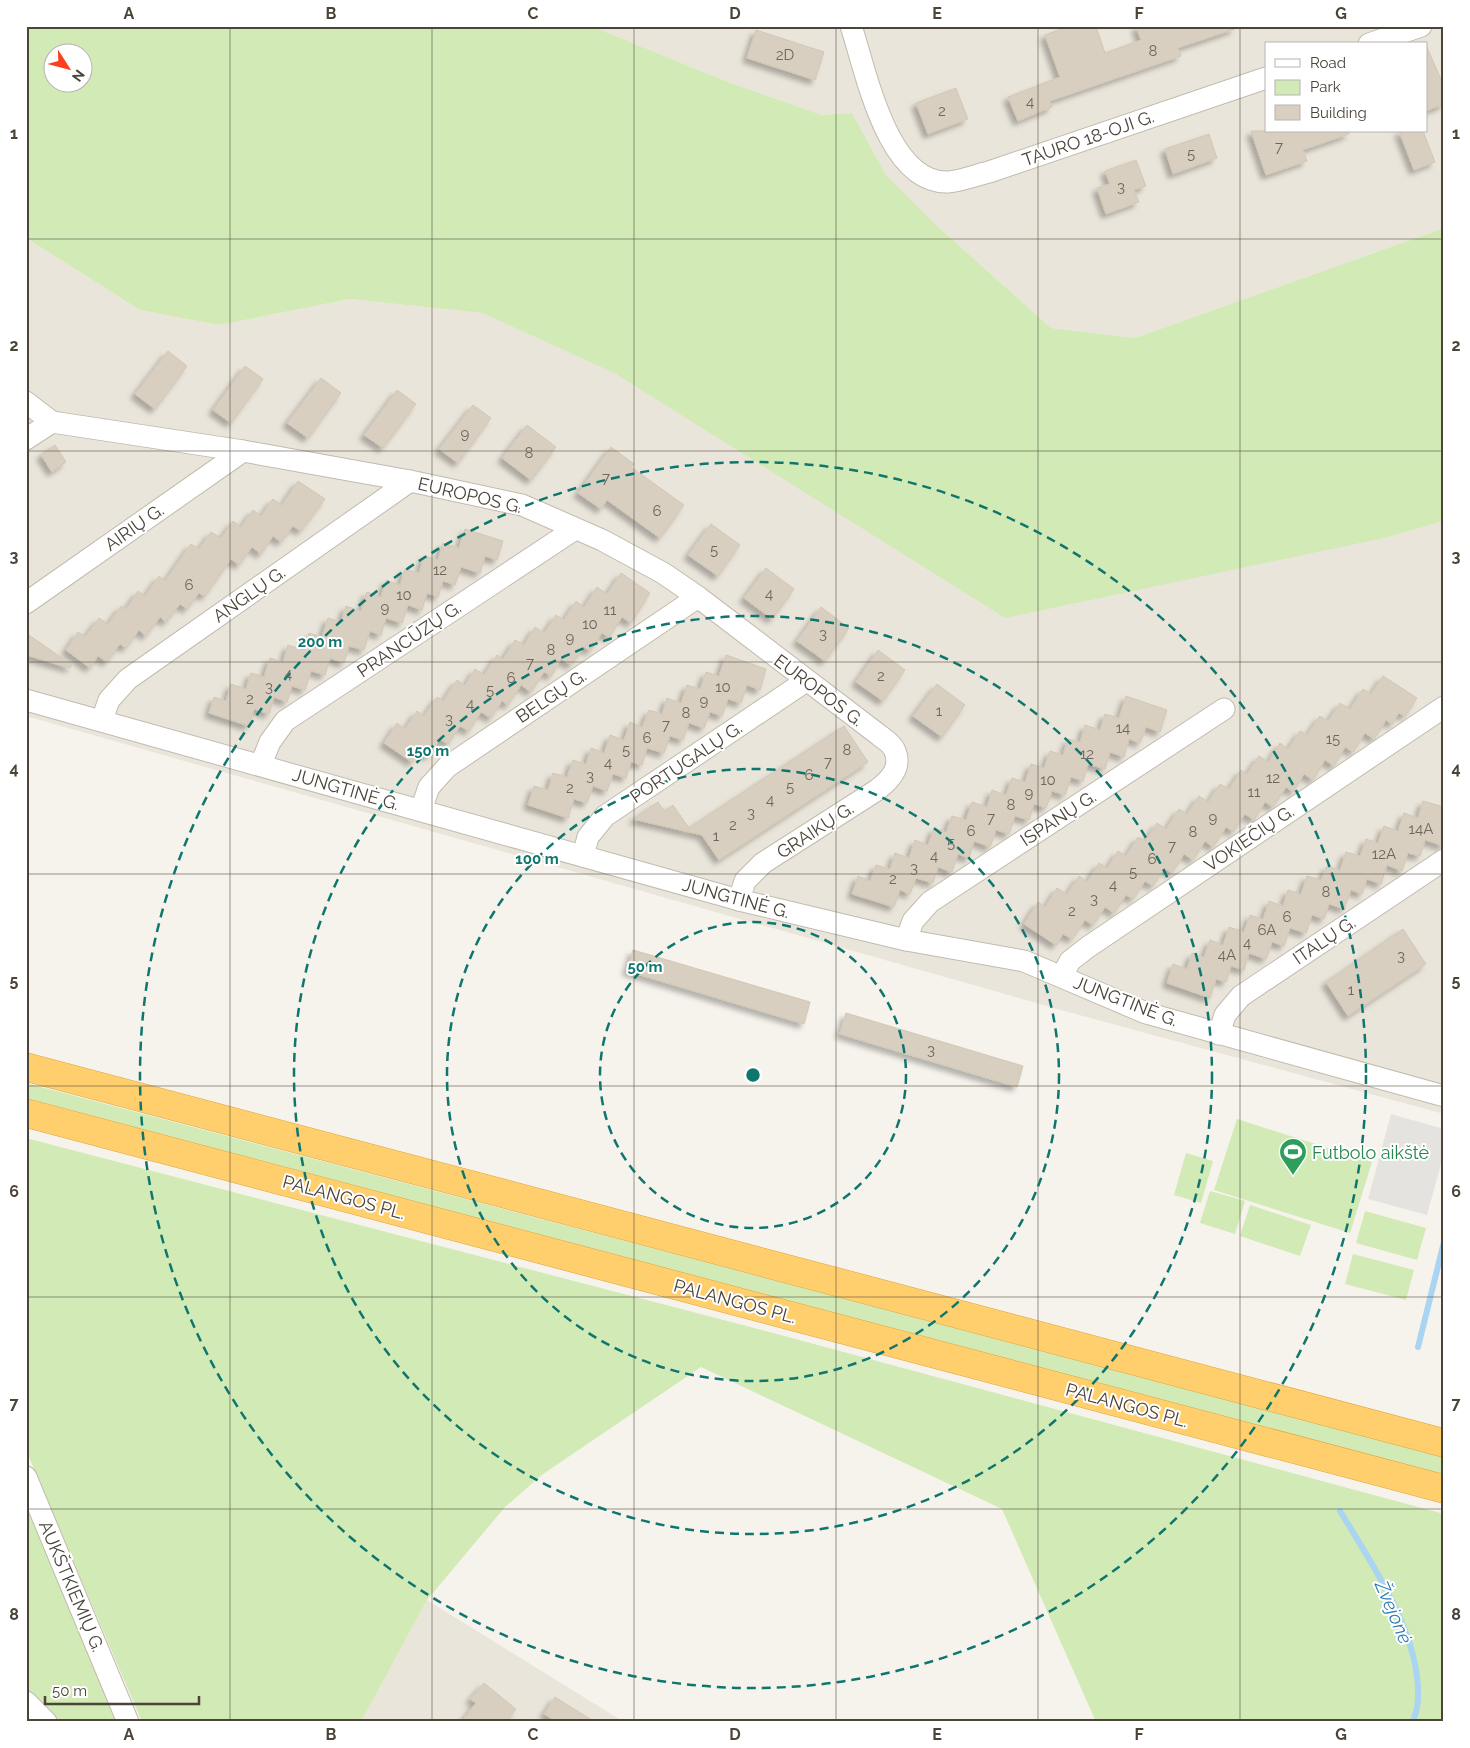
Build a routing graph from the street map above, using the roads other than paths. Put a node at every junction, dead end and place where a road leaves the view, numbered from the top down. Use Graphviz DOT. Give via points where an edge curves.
graph roads {
  1 [pos="851,26"];
  2 [pos="1421,26"];
  3 [pos="1375,42"];
  4 [pos="1265,78"];
  5 [pos="26,402"];
  6 [pos="52,422"];
  7 [pos="26,439"];
  8 [pos="242,451"];
  9 [pos="410,481"];
  10 [pos="575,529"];
  11 [pos="698,597"];
  12 [pos="26,603"];
  13 [pos="806,681"];
  14 [pos="26,700"];
  15 [pos="1444,707"];
  16 [pos="1224,709"];
  17 [pos="102,720"];
  18 [pos="261,764"];
  19 [pos="897,764"];
  20 [pos="422,810"];
  21 [pos="583,856"];
  22 [pos="1444,860"];
  23 [pos="740,900"];
  24 [pos="906,940"];
  25 [pos="1062,976"];
  26 [pos="1219,1034"];
  27 [pos="26,1067"];
  28 [pos="1444,1096"];
  29 [pos="26,1113"];
  30 [pos="1444,1442"];
  31 [pos="26,1477"];
  32 [pos="1444,1489"];
  33 [pos="26,1702"];
  34 [pos="46,1722"];
  35 [pos="128,1722"];
  1 -- 4 [label="street, TAURO 18-OJI G." via="882,121 895,147 910,169 928,179 948,182 989,172"];
  2 -- 3 [label="street"];
  5 -- 6 [label="street, EUROPOS G."];
  6 -- 7 [label="street"];
  6 -- 8 [label="street, EUROPOS G."];
  8 -- 9 [label="street, EUROPOS G."];
  8 -- 12 [label="street, AIRIŲ G."];
  9 -- 10 [label="street, EUROPOS G." via="522,505"];
  9 -- 17 [label="street, ANGLŲ G." via="128,679 109,700"];
  10 -- 11 [label="street, EUROPOS G." via="654,568"];
  10 -- 18 [label="street, PRANCŪZŲ G." via="286,721 270,742"];
  11 -- 13 [label="street, EUROPOS G."];
  11 -- 20 [label="street, BELGŲ G." via="447,767 429,787"];
  13 -- 19 [label="street, EUROPOS G." via="894,748"];
  13 -- 21 [label="street, PORTUGALŲ G." via="605,816 588,837"];
  14 -- 17 [label="street, JUNGTINĖ G."];
  15 -- 25 [label="street, VOKIEČIŲ G." via="1088,946 1070,961"];
  16 -- 24 [label="street, ISPANŲ G." via="930,902 913,921"];
  17 -- 18 [label="street, JUNGTINĖ G."];
  18 -- 20 [label="street, JUNGTINĖ G."];
  19 -- 23 [label="street, GRAIKŲ G." via="890,780 877,790 763,864 745,881"];
  20 -- 21 [label="street, JUNGTINĖ G."];
  21 -- 23 [label="street, JUNGTINĖ G."];
  22 -- 26 [label="street, ITALŲ G." via="1241,996 1225,1015"];
  23 -- 24 [label="street, JUNGTINĖ G."];
  24 -- 25 [label="street, JUNGTINĖ G." via="1024,961"];
  25 -- 26 [label="street, JUNGTINĖ G." via="1146,1013"];
  26 -- 28 [label="street, JUNGTINĖ G."];
  27 -- 30 [label="highway"];
  29 -- 32 [label="highway, PALANGOS PL."];
  31 -- 35 [label="street, AUKŠTKIEMIŲ G."];
  33 -- 34 [label="street"];
}
